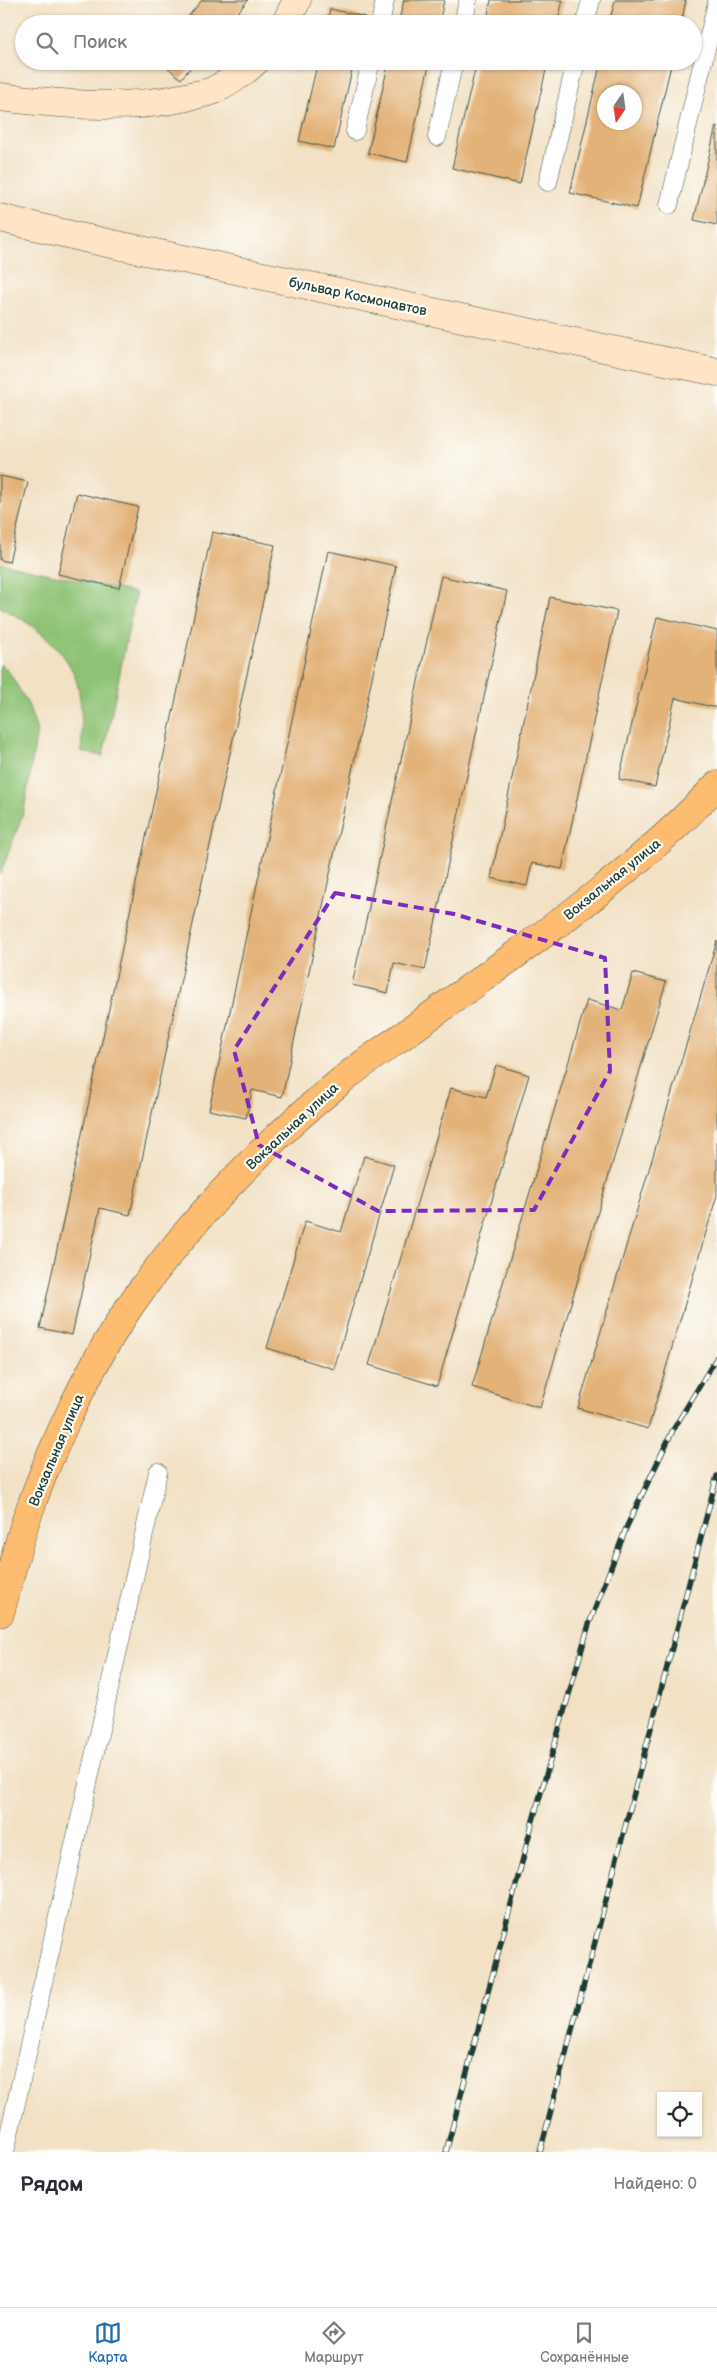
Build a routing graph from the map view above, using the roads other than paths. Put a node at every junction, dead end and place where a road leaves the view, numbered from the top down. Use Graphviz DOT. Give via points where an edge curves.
graph roads {
  1 [pos="298,0"];
  2 [pos="385,0"];
  3 [pos="468,0"];
  4 [pos="591,0"];
  5 [pos="717,2"];
  6 [pos="290,15"];
  7 [pos="382,15"];
  8 [pos="465,15"];
  9 [pos="587,15"];
  10 [pos="702,64"];
  11 [pos="246,70"];
  12 [pos="369,70"];
  13 [pos="452,70"];
  14 [pos="574,70"];
  15 [pos="701,70"];
  16 [pos="0,97"];
  17 [pos="355,131"];
  18 [pos="437,137"];
  19 [pos="548,182"];
  20 [pos="668,205"];
  21 [pos="0,218"];
  22 [pos="717,372"];
  23 [pos="717,785"];
  24 [pos="158,1472"];
  25 [pos="0,1612"];
  26 [pos="5,2152"];
  1 -- 6 [label="main road"];
  2 -- 7 [label="lane"];
  3 -- 8 [label="lane"];
  4 -- 9 [label="lane"];
  5 -- 10 [label="lane"];
  11 -- 16 [label="main road" via="212,91 168,101 116,105"];
  12 -- 17 [label="lane"];
  13 -- 18 [label="lane"];
  14 -- 19 [label="lane"];
  15 -- 20 [label="lane"];
  21 -- 22 [label="main road, бульвар Космонавтов"];
  23 -- 25 [label="main road, Вокзальная улица" via="638,862 342,1080 270,1143 202,1216 138,1294 90,1372 53,1450 26,1521"];
  24 -- 26 [label="lane"];
}
